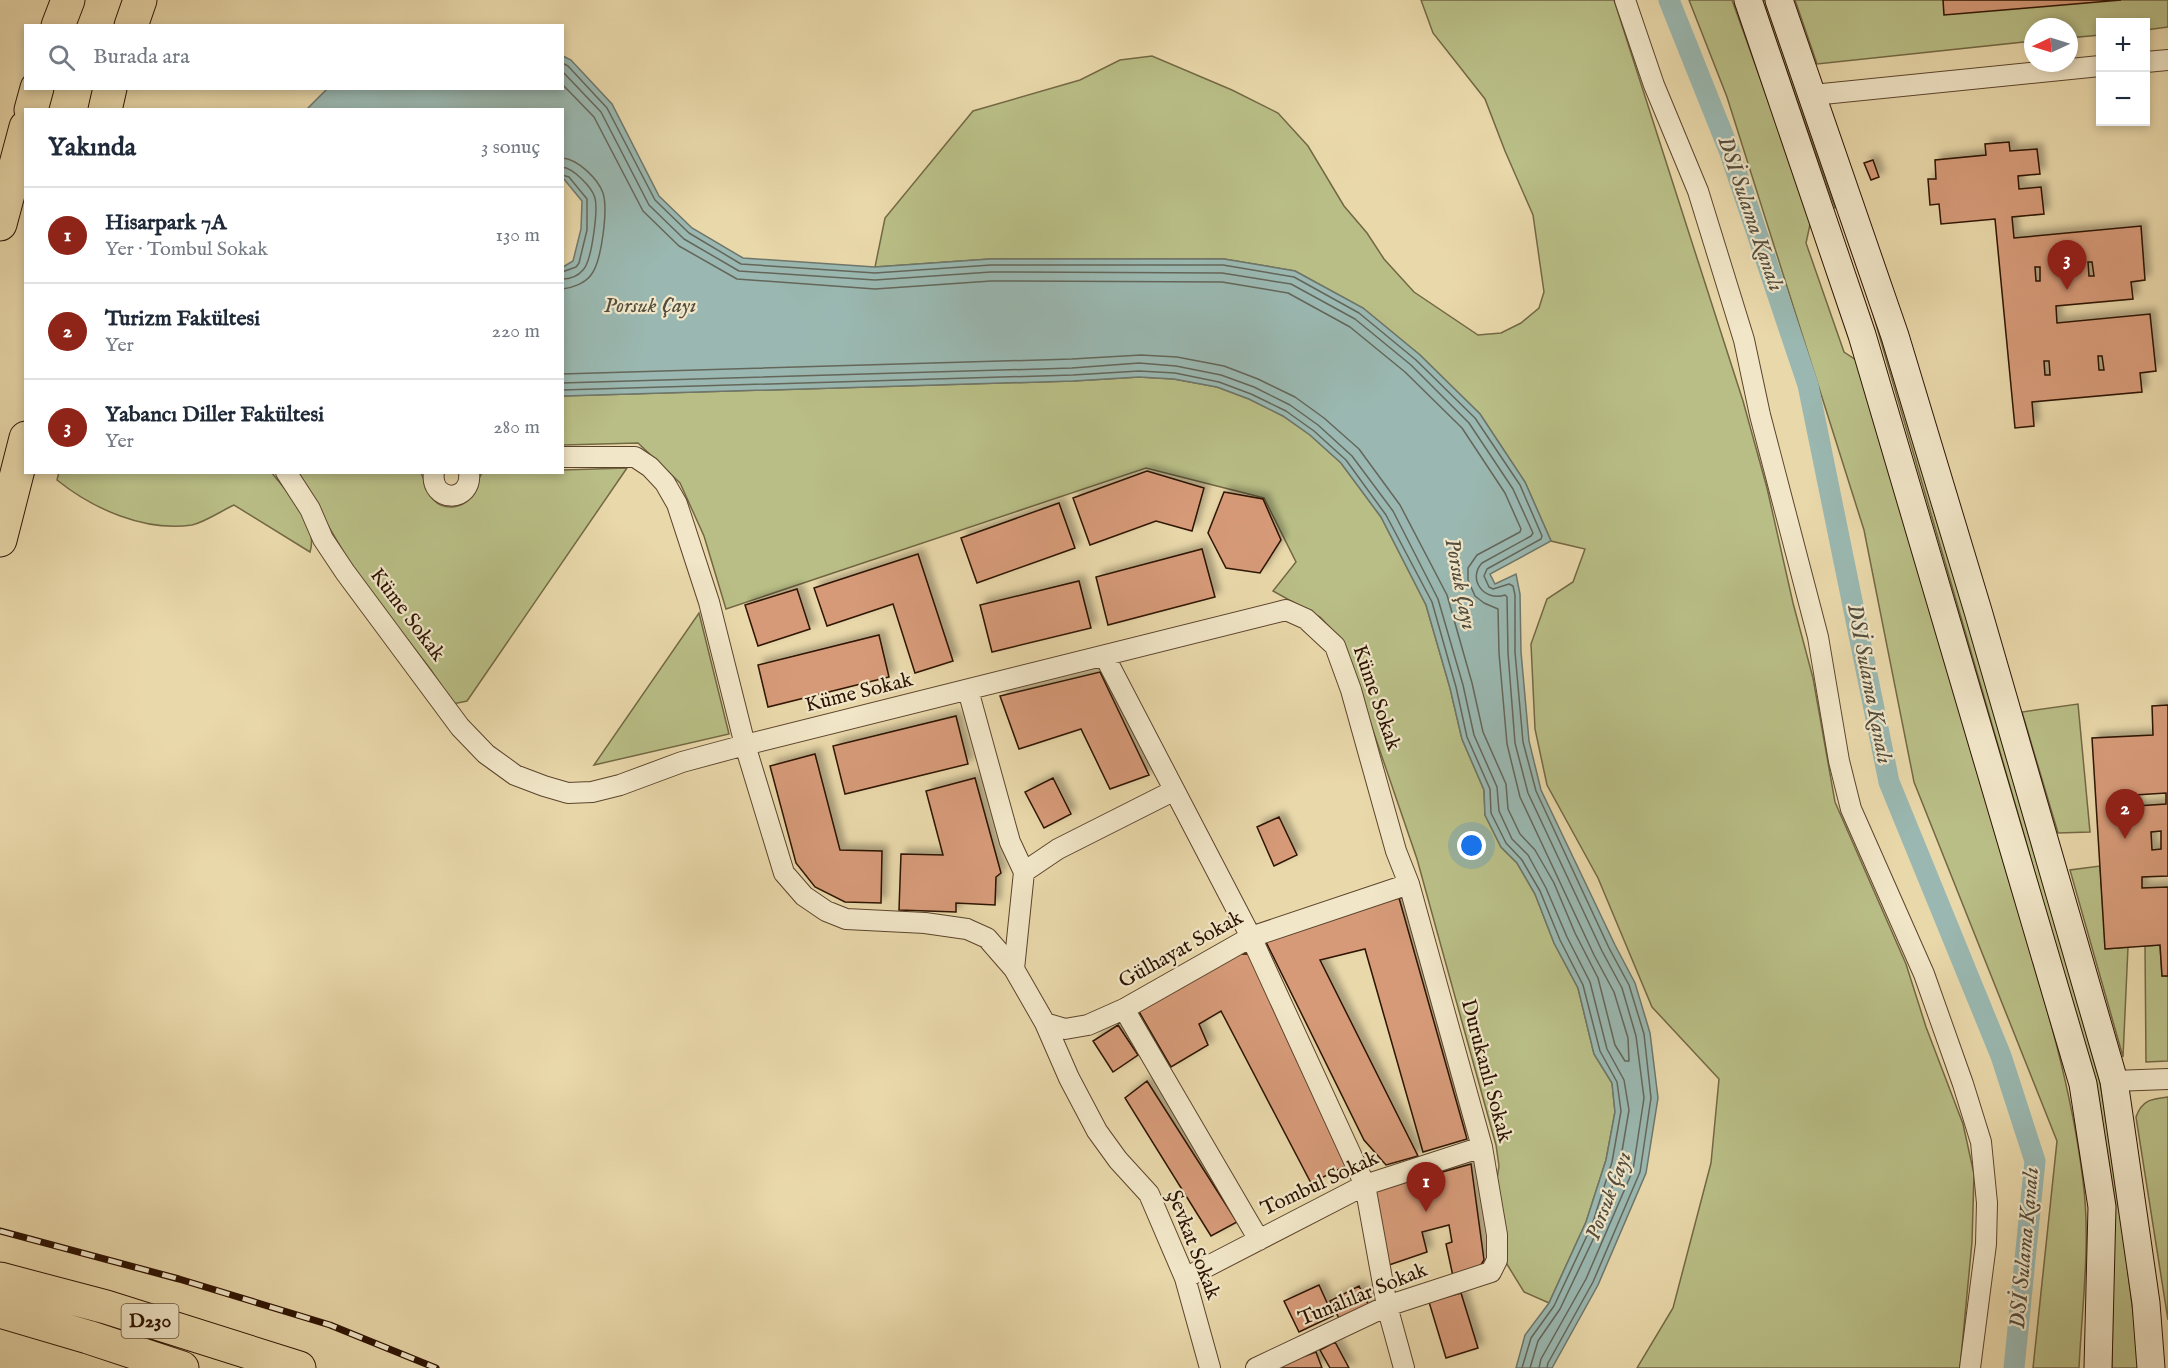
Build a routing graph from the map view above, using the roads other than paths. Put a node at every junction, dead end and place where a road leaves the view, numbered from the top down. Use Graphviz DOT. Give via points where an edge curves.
graph roads {
  1 [pos="68,0"];
  2 [pos="140,0"];
  3 [pos="1625,0"];
  4 [pos="1748,0"];
  5 [pos="1779,0"];
  6 [pos="59,24"];
  7 [pos="132,24"];
  8 [pos="2168,60"];
  9 [pos="2150,62"];
  10 [pos="2096,66"];
  11 [pos="36,90"];
  12 [pos="110,90"];
  13 [pos="1813,95"];
  14 [pos="32,108"];
  15 [pos="105,108"];
  16 [pos="24,135"];
  17 [pos="0,224"];
  18 [pos="24,446"];
  19 [pos="564,456"];
  20 [pos="287,474"];
  21 [pos="434,474"];
  22 [pos="469,474"];
  23 [pos="0,540"];
  24 [pos="1105,657"];
  25 [pos="968,690"];
  26 [pos="745,745"];
  27 [pos="1173,790"];
  28 [pos="1024,872"];
  29 [pos="1409,884"];
  30 [pos="1251,937"];
  31 [pos="1014,969"];
  32 [pos="1125,1009"];
  33 [pos="1045,1023"];
  34 [pos="2168,1079"];
  35 [pos="2114,1081"];
  36 [pos="1482,1147"];
  37 [pos="1365,1185"];
  38 [pos="1259,1240"];
  39 [pos="1491,1272"];
  40 [pos="1185,1278"];
  41 [pos="0,1279"];
  42 [pos="1387,1306"];
  43 [pos="0,1311"];
  44 [pos="182,1368"];
  45 [pos="299,1368"];
  46 [pos="1210,1368"];
  47 [pos="1256,1368"];
  48 [pos="1404,1368"];
  49 [pos="1970,1368"];
  50 [pos="2098,1368"];
  51 [pos="2151,1368"];
  1 -- 6 [label="highway"];
  2 -- 7 [label="highway"];
  3 -- 49 [label="street" via="1654,86 1698,191 1744,340 1818,637 1851,809 1924,975 1981,1142 1987,1203 1986,1244"];
  4 -- 50 [label="street" via="1865,346 2083,1084 2102,1207"];
  5 -- 13 [label="street"];
  8 -- 9 [label="street"];
  10 -- 13 [label="street"];
  11 -- 14 [label="highway"];
  12 -- 15 [label="highway"];
  13 -- 35 [label="street" via="1895,336"];
  16 -- 17 [label="highway"];
  18 -- 23 [label="highway"];
  19 -- 26 [label="street, Şevkat Sokak" via="635,457 665,483 676,504 709,602"];
  20 -- 26 [label="street, Küme Sokak" via="345,572 460,727 486,754 515,775 568,793 592,792"];
  21 -- 22 [label="street" via="438,491 454,496 465,490"];
  24 -- 25 [label="street, Küme Sokak"];
  24 -- 27 [label="street"];
  24 -- 29 [label="street, Küme Sokak" via="1286,610 1306,619 1335,646 1352,690 1396,852"];
  25 -- 26 [label="street, Küme Sokak"];
  25 -- 28 [label="street" via="1010,842"];
  26 -- 31 [label="street, Şevkat Sokak" via="784,873 804,896 846,919 967,929 987,938"];
  27 -- 28 [label="street" via="1058,849"];
  27 -- 30 [label="street"];
  28 -- 31 [label="street"];
  29 -- 30 [label="street, Gülhayat Sokak"];
  29 -- 36 [label="street, Durukanlı Sokak"];
  30 -- 32 [label="street, Gülhayat Sokak"];
  30 -- 37 [label="street"];
  31 -- 33 [label="street, Şevkat Sokak"];
  32 -- 33 [label="street, Gülhayat Sokak" via="1088,1025 1065,1029"];
  32 -- 38 [label="street"];
  33 -- 40 [label="street, Şevkat Sokak" via="1097,1131 1149,1194"];
  34 -- 35 [label="street"];
  35 -- 51 [label="street" via="2146,1303"];
  36 -- 37 [label="street, Tombul Sokak"];
  36 -- 39 [label="street, Durukanlı Sokak" via="1497,1235 1497,1260"];
  37 -- 38 [label="street, Tombul Sokak"];
  37 -- 42 [label="street"];
  38 -- 40 [label="street, Tombul Sokak"];
  39 -- 42 [label="street, Tunalılar Sokak"];
  40 -- 46 [label="street, Şevkat Sokak"];
  41 -- 45 [label="highway, D230" via="106,1307"];
  42 -- 47 [label="street, Tunalılar Sokak"];
  42 -- 48 [label="street"];
  43 -- 44 [label="highway, D230"];
}
